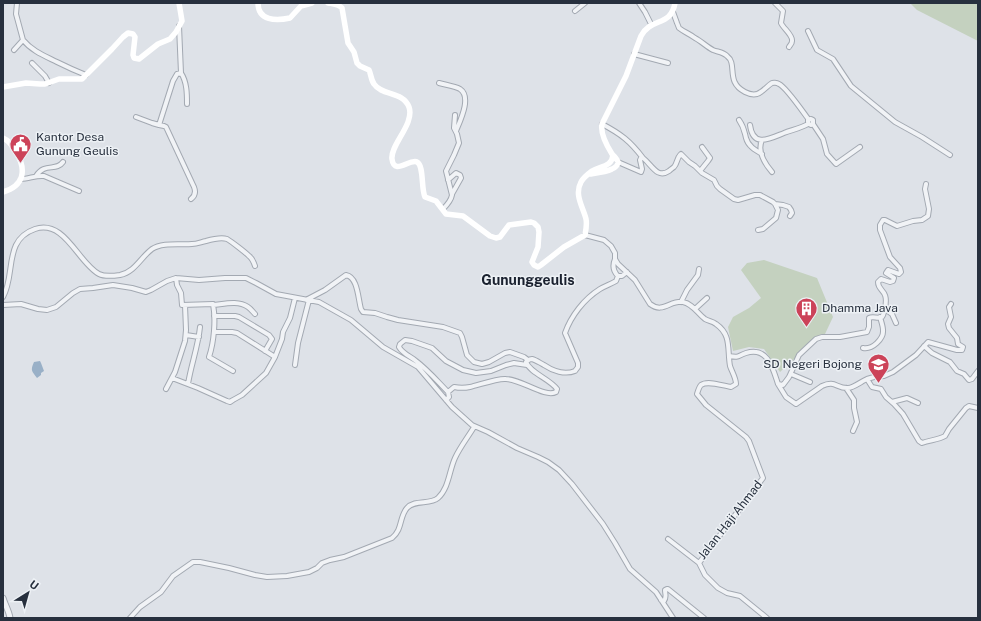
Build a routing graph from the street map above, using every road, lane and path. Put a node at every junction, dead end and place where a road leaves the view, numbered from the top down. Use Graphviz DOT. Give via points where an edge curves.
graph roads {
  1 [pos="17,3"];
  2 [pos="179,3"];
  3 [pos="258,3"];
  4 [pos="312,3"];
  5 [pos="328,3"];
  6 [pos="585,3"];
  7 [pos="639,3"];
  8 [pos="675,3"];
  9 [pos="775,3"];
  10 [pos="575,11"];
  11 [pos="673,12"];
  12 [pos="651,24"];
  13 [pos="179,26"];
  14 [pos="808,31"];
  15 [pos="23,40"];
  16 [pos="789,48"];
  17 [pos="14,50"];
  18 [pos="634,54"];
  19 [pos="32,63"];
  20 [pos="668,63"];
  21 [pos="181,73"];
  22 [pos="86,75"];
  23 [pos="49,83"];
  24 [pos="439,83"];
  25 [pos="3,87"];
  26 [pos="187,104"];
  27 [pos="455,115"];
  28 [pos="136,117"];
  29 [pos="739,120"];
  30 [pos="810,122"];
  31 [pos="602,124"];
  32 [pos="158,125"];
  33 [pos="750,125"];
  34 [pos="456,130"];
  35 [pos="3,138"];
  36 [pos="762,140"];
  37 [pos="702,146"];
  38 [pos="860,147"];
  39 [pos="762,154"];
  40 [pos="613,155"];
  41 [pos="950,155"];
  42 [pos="644,158"];
  43 [pos="63,162"];
  44 [pos="618,162"];
  45 [pos="700,171"];
  46 [pos="772,172"];
  47 [pos="588,174"];
  48 [pos="36,176"];
  49 [pos="21,179"];
  50 [pos="448,180"];
  51 [pos="926,184"];
  52 [pos="79,191"];
  53 [pos="3,192"];
  54 [pos="452,195"];
  55 [pos="191,199"];
  56 [pos="775,204"];
  57 [pos="443,210"];
  58 [pos="790,216"];
  59 [pos="758,230"];
  60 [pos="585,235"];
  61 [pos="615,259"];
  62 [pos="255,266"];
  63 [pos="699,269"];
  64 [pos="628,272"];
  65 [pos="618,276"];
  66 [pos="176,278"];
  67 [pos="3,297"];
  68 [pos="295,298"];
  69 [pos="707,298"];
  70 [pos="307,300"];
  71 [pos="681,302"];
  72 [pos="951,304"];
  73 [pos="3,305"];
  74 [pos="185,305"];
  75 [pos="213,305"];
  76 [pos="695,308"];
  77 [pos="885,309"];
  78 [pos="255,314"];
  79 [pos="214,316"];
  80 [pos="880,317"];
  81 [pos="896,323"];
  82 [pos="200,327"];
  83 [pos="214,332"];
  84 [pos="186,336"];
  85 [pos="199,337"];
  86 [pos="924,346"];
  87 [pos="863,348"];
  88 [pos="265,351"];
  89 [pos="729,356"];
  90 [pos="275,357"];
  91 [pos="528,360"];
  92 [pos="295,365"];
  93 [pos="527,365"];
  94 [pos="233,371"];
  95 [pos="978,371"];
  96 [pos="791,374"];
  97 [pos="172,378"];
  98 [pos="867,379"];
  99 [pos="810,382"];
  100 [pos="188,384"];
  101 [pos="778,384"];
  102 [pos="846,388"];
  103 [pos="166,389"];
  104 [pos="448,392"];
  105 [pos="446,400"];
  106 [pos="892,402"];
  107 [pos="918,403"];
  108 [pos="978,408"];
  109 [pos="474,427"];
  110 [pos="853,431"];
  111 [pos="668,539"];
  112 [pos="699,563"];
  113 [pos="3,598"];
  114 [pos="661,600"];
  115 [pos="10,618"];
  116 [pos="130,618"];
  117 [pos="673,618"];
  118 [pos="704,618"];
  119 [pos="767,618"];
  1 -- 15 [label="street" via="16,14"];
  2 -- 13 [label="main road" via="182,19"];
  3 -- 4 [label="main road" via="258,10 263,15 278,19 290,18 300,7"];
  5 -- 57 [label="main road" via="342,8 348,43 357,64 369,70 376,87 403,98 408,105 409,120 392,152 393,162 400,166 410,161 418,162 425,197 436,201"];
  6 -- 10 [label="street"];
  7 -- 12 [label="street"];
  8 -- 11 [label="main road"];
  9 -- 16 [label="street" via="783,11 781,24 792,39"];
  11 -- 12 [label="main road" via="665,20"];
  11 -- 30 [label="street" via="679,28 730,58 735,84 738,87 756,95 772,83 779,84"];
  12 -- 18 [label="main road" via="645,28"];
  13 -- 21 [label="street"];
  13 -- 22 [label="main road" via="170,39 137,59 133,56 135,37 130,33 126,34"];
  14 -- 41 [label="street" via="817,50 833,59 851,86 895,122"];
  15 -- 17 [label="street"];
  15 -- 22 [label="street" via="38,53"];
  18 -- 20 [label="street"];
  18 -- 31 [label="main road"];
  19 -- 23 [label="street"];
  21 -- 26 [label="street" via="187,91"];
  21 -- 32 [label="street" via="177,74 173,81"];
  22 -- 23 [label="main road" via="81,79 61,79"];
  23 -- 25 [label="main road"];
  24 -- 34 [label="street" via="462,90 465,94 464,108"];
  27 -- 34 [label="street"];
  28 -- 32 [label="street"];
  29 -- 39 [label="street" via="745,130 747,142"];
  30 -- 36 [label="street"];
  30 -- 38 [label="street" via="823,139 827,154 836,164"];
  31 -- 40 [label="main road" via="603,137"];
  31 -- 42 [label="street" via="627,139"];
  32 -- 55 [label="street" via="166,127 196,191"];
  33 -- 36 [label="street" via="753,135"];
  34 -- 50 [label="street" via="459,143 446,169"];
  35 -- 49 [label="main road" via="12,145 21,162"];
  36 -- 39 [label="street"];
  37 -- 45 [label="street" via="710,158"];
  39 -- 46 [label="street" via="765,164"];
  40 -- 44 [label="main road"];
  40 -- 47 [label="main road" via="610,163"];
  42 -- 44 [label="street" via="640,160 641,172"];
  42 -- 45 [label="street" via="662,174 675,167 681,154"];
  43 -- 48 [label="street" via="58,166 46,167"];
  44 -- 47 [label="main road" via="612,170"];
  45 -- 56 [label="street" via="734,199 759,195"];
  47 -- 60 [label="main road" via="581,182 578,194 586,219"];
  48 -- 49 [label="street"];
  48 -- 52 [label="street" via="44,176"];
  49 -- 53 [label="main road" via="14,188"];
  50 -- 54 [label="street"];
  50 -- 54 [label="street" via="456,173 461,178"];
  51 -- 77 [label="street" via="929,213 926,218 897,226 883,220 880,225 890,257 901,271 899,274 888,270 886,273 894,278 893,281 881,279 878,282 885,293"];
  54 -- 57 [label="street"];
  56 -- 58 [label="street" via="789,207 792,211"];
  56 -- 59 [label="street" via="778,210 776,218"];
  57 -- 60 [label="main road" via="447,214 463,216 493,238 500,237 509,225 533,222 539,232 538,247 532,262 536,266"];
  60 -- 61 [label="street" via="608,243 613,249"];
  61 -- 64 [label="street"];
  61 -- 65 [label="street" via="613,269"];
  62 -- 67 [label="street" via="249,255 227,239 220,238 192,244 158,246 150,250 126,273 105,276 90,267 64,237 51,229 37,228 28,232 17,244 12,255 9,282"];
  63 -- 71 [label="street"];
  64 -- 65 [label="street"];
  64 -- 71 [label="street" via="650,304 661,308"];
  65 -- 91 [label="street" via="616,281 586,300 567,326 565,333 578,362 575,371 560,372 534,359"];
  66 -- 68 [label="street" via="246,278 273,293"];
  66 -- 73 [label="street" via="146,292 113,285 80,289 56,307 47,310 21,304"];
  66 -- 74 [label="street" via="181,293 181,304"];
  68 -- 70 [label="street"];
  68 -- 90 [label="street"];
  69 -- 76 [label="street"];
  70 -- 91 [label="street" via="348,275 355,282 362,311 398,320 443,326 460,333 467,355 474,362 482,364 510,352"];
  70 -- 92 [label="street"];
  70 -- 105 [label="street" via="319,302 351,320 374,341 415,365"];
  71 -- 76 [label="street, Jalan Haji Ahmad"];
  72 -- 86 [label="street" via="948,324 958,344 962,346 961,350 929,342"];
  74 -- 75 [label="street"];
  74 -- 84 [label="street"];
  75 -- 78 [label="street" via="239,304"];
  75 -- 79 [label="street"];
  76 -- 89 [label="street, Jalan Haji Ahmad" via="725,333"];
  77 -- 80 [label="street"];
  77 -- 81 [label="street" via="892,314"];
  79 -- 83 [label="street"];
  79 -- 88 [label="street" via="239,317 269,335 272,339"];
  80 -- 87 [label="street" via="883,335 870,347"];
  80 -- 96 [label="street" via="870,317 869,328 865,333 816,339 798,355"];
  82 -- 85 [label="street"];
  83 -- 88 [label="street" via="237,333"];
  83 -- 94 [label="street" via="209,357"];
  84 -- 85 [label="street"];
  84 -- 97 [label="street"];
  85 -- 100 [label="street"];
  86 -- 95 [label="street" via="950,362 969,380"];
  86 -- 98 [label="street" via="916,356 888,374"];
  88 -- 90 [label="street"];
  89 -- 101 [label="street" via="739,357 748,352 762,353 772,364"];
  89 -- 112 [label="street, Jalan Haji Ahmad" via="735,385 731,387 703,384 697,394 706,405 749,441 763,478"];
  90 -- 100 [label="street" via="264,376 231,401"];
  91 -- 93 [label="street"];
  93 -- 104 [label="street" via="554,385 556,392 546,393 505,378 468,388 454,387"];
  93 -- 104 [label="street" via="514,363 476,373 463,370 446,361 432,348 405,340 400,344 402,352 415,360"];
  96 -- 99 [label="street"];
  96 -- 101 [label="street" via="783,385"];
  97 -- 100 [label="street"];
  97 -- 103 [label="street"];
  98 -- 102 [label="street"];
  98 -- 106 [label="street" via="872,387 880,389"];
  101 -- 102 [label="street" via="786,397 796,404 827,384"];
  102 -- 110 [label="street" via="854,400 857,422"];
  104 -- 105 [label="street" via="450,397"];
  105 -- 109 [label="street"];
  106 -- 107 [label="street" via="907,398"];
  106 -- 108 [label="street" via="922,443 945,436 967,407"];
  109 -- 114 [label="street" via="548,462 559,470 603,524 630,569 653,589"];
  109 -- 116 [label="street" via="455,458 443,492 434,501 416,503 407,508 399,529 392,538 322,563 309,572 287,576 268,577 193,562 174,576 161,592 140,607"];
  111 -- 112 [label="street, Jalan Haji Ahmad"];
  112 -- 119 [label="street" via="705,575 718,588 740,596"];
  113 -- 115 [label="street"];
  114 -- 117 [label="street"];
  114 -- 118 [label="street" via="665,600 665,590 668,589"];
}
